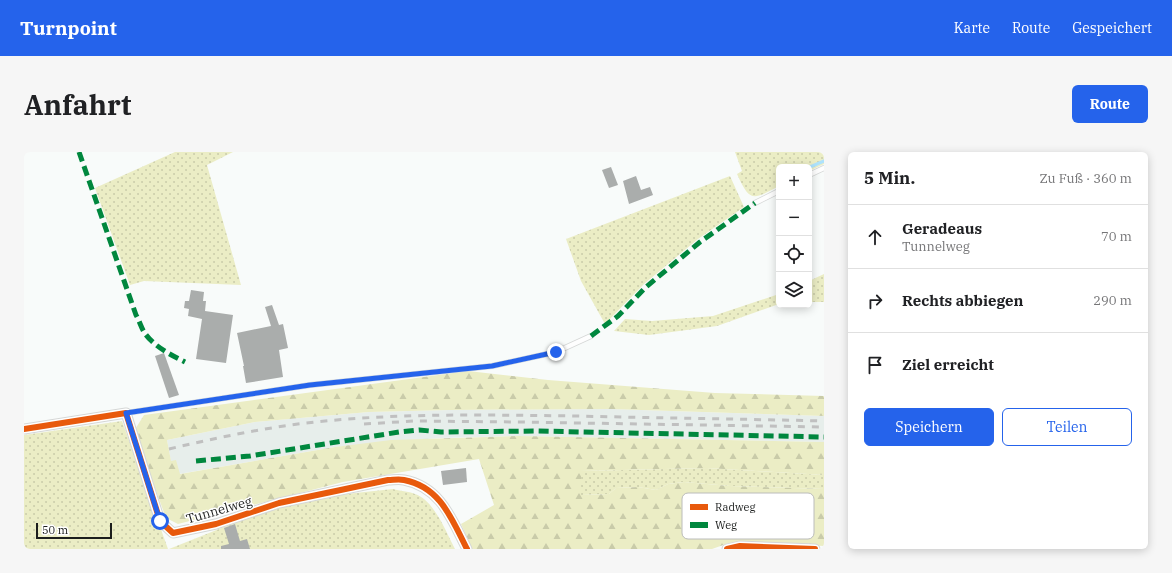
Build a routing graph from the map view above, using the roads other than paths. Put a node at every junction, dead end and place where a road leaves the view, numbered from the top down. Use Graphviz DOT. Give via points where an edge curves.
graph roads {
  1 [pos="824,168"];
  2 [pos="812,174"];
  3 [pos="776,192"];
  4 [pos="755,203"];
  5 [pos="591,336"];
  6 [pos="126,413"];
  7 [pos="24,429"];
  8 [pos="467,549"];
  9 [pos="727,549"];
  10 [pos="815,549"];
  1 -- 2 [label="lane"];
  3 -- 4 [label="lane"];
  5 -- 6 [label="lane" via="556,352 492,366 310,385"];
  6 -- 7 [label="street"];
  6 -- 8 [label="street, Tunnelweg" via="160,521 173,533 216,524 279,503 388,480 403,480 432,492 443,504"];
  9 -- 10 [label="street" via="740,546"];
}
